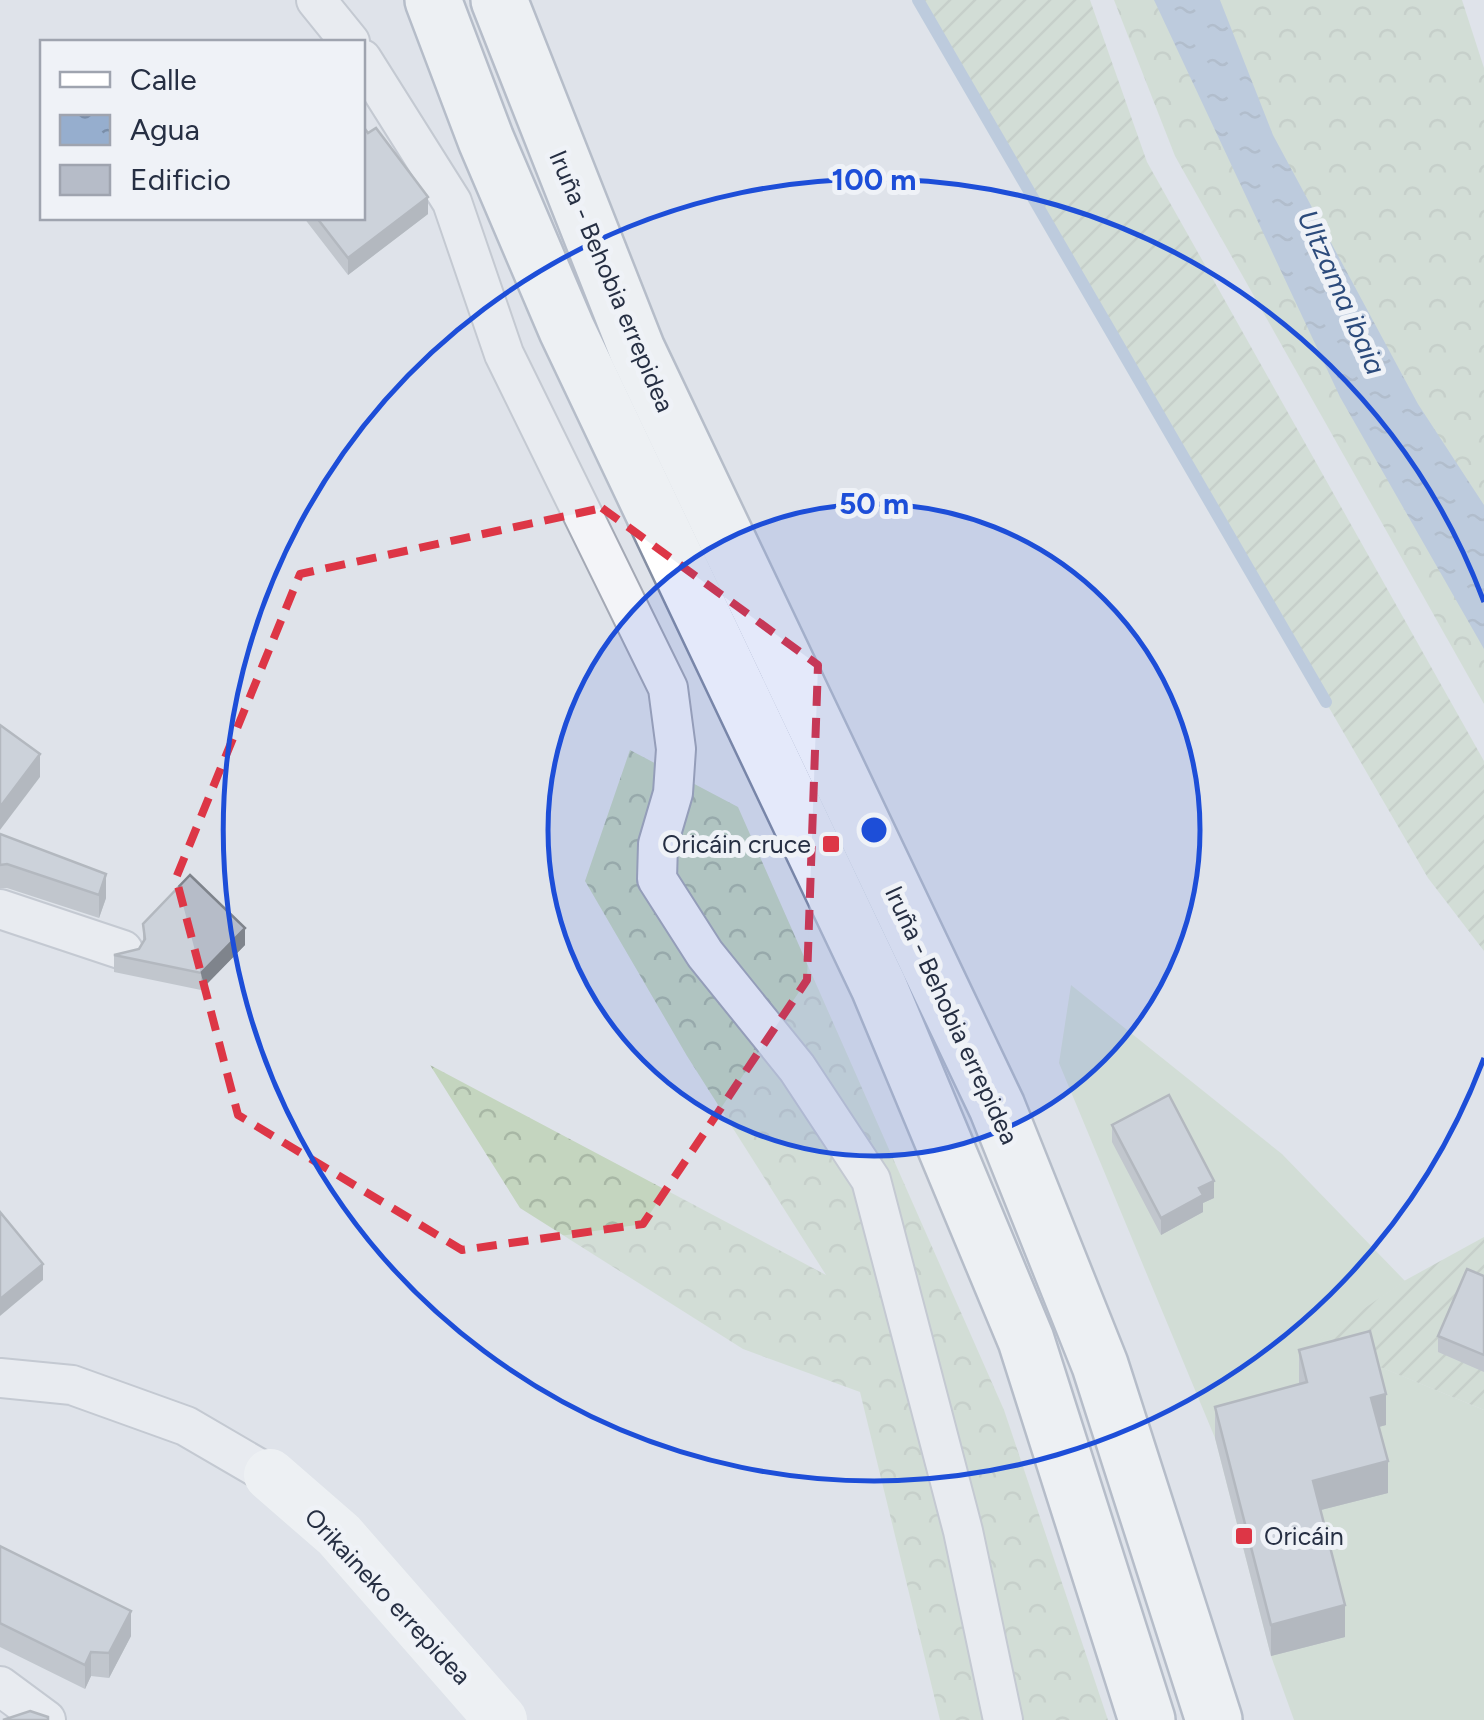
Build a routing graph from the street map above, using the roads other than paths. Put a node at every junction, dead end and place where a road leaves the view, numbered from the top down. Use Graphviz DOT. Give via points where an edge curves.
graph roads {
  1 [pos="316,0"];
  2 [pos="433,0"];
  3 [pos="499,0"];
  4 [pos="348,40"];
  5 [pos="365,64"];
  6 [pos="0,909"];
  7 [pos="123,950"];
  8 [pos="0,1378"];
  9 [pos="270,1475"];
  10 [pos="0,1686"];
  11 [pos="46,1720"];
  12 [pos="501,1720"];
  13 [pos="1003,1720"];
  14 [pos="1147,1720"];
  15 [pos="1214,1720"];
  1 -- 4 [label="street"];
  2 -- 14 [label="highway" via="566,330 879,987 1011,1305"];
  3 -- 15 [label="highway, Iruña - Behobia errepidea" via="637,350 997,1107 1100,1365"];
  5 -- 13 [label="street" via="452,202 504,354 668,688 676,750 657,880 871,1180 962,1531"];
  6 -- 7 [label="street"];
  8 -- 9 [label="street" via="72,1384 186,1426"];
  9 -- 12 [label="street, Orikaineko errepidea" via="339,1535"];
  10 -- 11 [label="street"];
}
